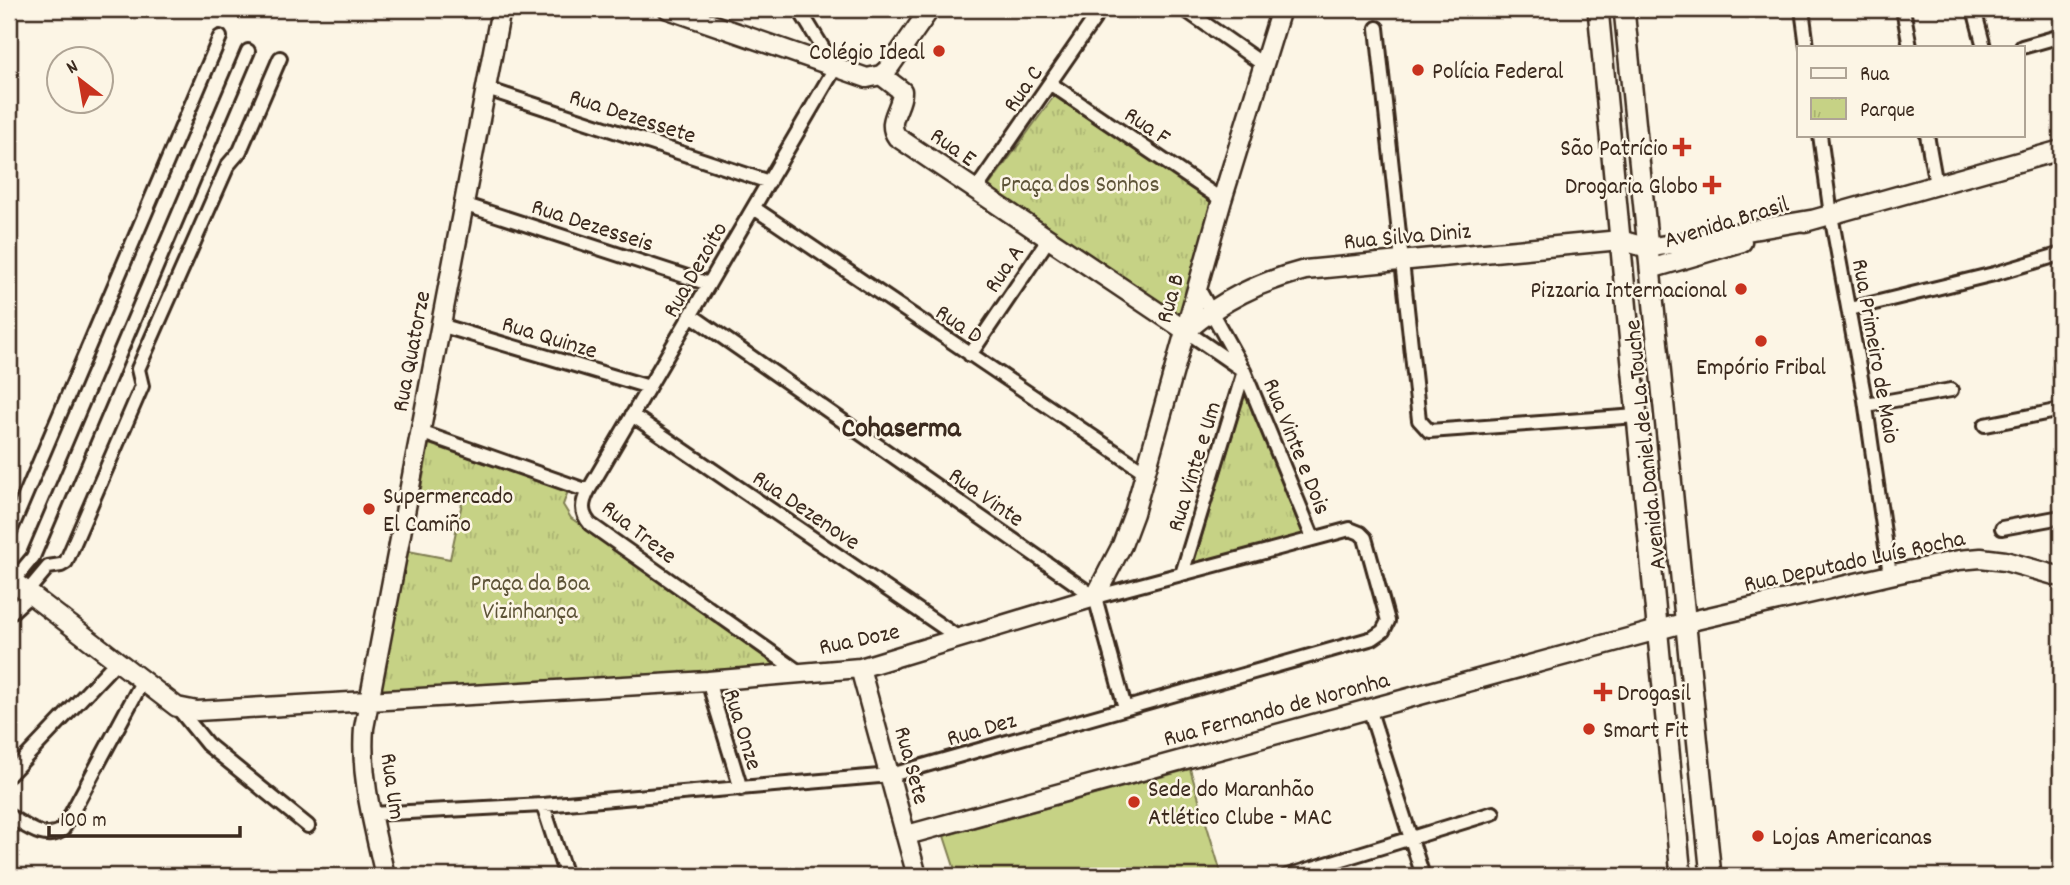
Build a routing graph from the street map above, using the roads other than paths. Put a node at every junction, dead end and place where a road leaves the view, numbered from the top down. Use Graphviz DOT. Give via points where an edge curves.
graph roads {
  1 [pos="501,9"];
  2 [pos="668,9"];
  3 [pos="799,9"];
  4 [pos="930,9"];
  5 [pos="1101,9"];
  6 [pos="1184,9"];
  7 [pos="1281,9"];
  8 [pos="1598,9"];
  9 [pos="1624,9"];
  10 [pos="1802,9"];
  11 [pos="1903,9"];
  12 [pos="1974,9"];
  13 [pos="1377,28"];
  14 [pos="2061,36"];
  15 [pos="220,37"];
  16 [pos="1807,46"];
  17 [pos="1910,46"];
  18 [pos="1984,46"];
  19 [pos="2024,46"];
  20 [pos="248,51"];
  21 [pos="280,58"];
  22 [pos="1264,65"];
  23 [pos="835,68"];
  24 [pos="881,75"];
  25 [pos="1051,84"];
  26 [pos="484,88"];
  27 [pos="1820,136"];
  28 [pos="1927,136"];
  29 [pos="2061,149"];
  30 [pos="769,181"];
  31 [pos="1936,185"];
  32 [pos="975,191"];
  33 [pos="1222,200"];
  34 [pos="463,204"];
  35 [pos="754,208"];
  36 [pos="1824,217"];
  37 [pos="1048,240"];
  38 [pos="1620,240"];
  39 [pos="1648,248"];
  40 [pos="2061,254"];
  41 [pos="1403,259"];
  42 [pos="1623,269"];
  43 [pos="1650,269"];
  44 [pos="709,284"];
  45 [pos="1198,288"];
  46 [pos="1850,309"];
  47 [pos="1211,310"];
  48 [pos="691,315"];
  49 [pos="440,325"];
  50 [pos="1186,331"];
  51 [pos="970,355"];
  52 [pos="1244,371"];
  53 [pos="649,387"];
  54 [pos="1951,390"];
  55 [pos="1866,405"];
  56 [pos="2061,410"];
  57 [pos="632,415"];
  58 [pos="1637,416"];
  59 [pos="1985,425"];
  60 [pos="420,432"];
  61 [pos="1145,472"];
  62 [pos="588,491"];
  63 [pos="2061,517"];
  64 [pos="2002,528"];
  65 [pos="1344,530"];
  66 [pos="9,534"];
  67 [pos="1313,538"];
  68 [pos="1182,574"];
  69 [pos="1890,575"];
  70 [pos="2061,577"];
  71 [pos="20,587"];
  72 [pos="1095,597"];
  73 [pos="9,614"];
  74 [pos="1687,622"];
  75 [pos="1658,629"];
  76 [pos="959,638"];
  77 [pos="116,662"];
  78 [pos="860,667"];
  79 [pos="802,674"];
  80 [pos="708,681"];
  81 [pos="142,682"];
  82 [pos="369,703"];
  83 [pos="177,707"];
  84 [pos="1125,708"];
  85 [pos="1369,708"];
  86 [pos="9,775"];
  87 [pos="891,775"];
  88 [pos="741,789"];
  89 [pos="542,805"];
  90 [pos="1493,813"];
  91 [pos="371,814"];
  92 [pos="9,816"];
  93 [pos="308,826"];
  94 [pos="906,835"];
  95 [pos="1411,838"];
  96 [pos="385,876"];
  97 [pos="566,876"];
  98 [pos="917,876"];
  99 [pos="1287,876"];
  100 [pos="1423,876"];
  101 [pos="1681,876"];
  102 [pos="1711,876"];
  1 -- 26 [label="street, Rua Quatorze"];
  2 -- 23 [label="street"];
  3 -- 23 [label="street"];
  4 -- 24 [label="street"];
  5 -- 25 [label="street, Rua C"];
  6 -- 22 [label="street"];
  7 -- 22 [label="street, Rua B"];
  8 -- 38 [label="main road, Avenida Daniel de La Touche"];
  9 -- 39 [label="main road, Avenida Daniel de La Touche"];
  10 -- 16 [label="street"];
  11 -- 17 [label="street"];
  12 -- 18 [label="street"];
  13 -- 41 [label="street"];
  14 -- 19 [label="street"];
  15 -- 66 [label="street"];
  20 -- 71 [label="street"];
  21 -- 71 [label="street" via="138,369 142,386 66,562 48,567"];
  22 -- 33 [label="street, Rua B"];
  23 -- 24 [label="street" via="867,78"];
  23 -- 30 [label="street, Rua Dezoito"];
  24 -- 32 [label="street, Rua E" via="903,93 892,122 894,133"];
  25 -- 32 [label="street, Rua C"];
  25 -- 33 [label="street, Rua F"];
  26 -- 30 [label="street, Rua Dezessete"];
  26 -- 34 [label="street, Rua Quatorze"];
  27 -- 36 [label="street, Rua Primeiro de Maio"];
  28 -- 31 [label="street"];
  29 -- 31 [label="street, Avenida Brasil"];
  30 -- 35 [label="street, Rua Dezoito"];
  31 -- 36 [label="street, Avenida Brasil"];
  32 -- 37 [label="street, Rua E"];
  33 -- 45 [label="street, Rua B"];
  34 -- 44 [label="street, Rua Dezesseis"];
  34 -- 49 [label="street, Rua Quatorze"];
  35 -- 44 [label="street, Rua Dezoito"];
  35 -- 51 [label="street, Rua D"];
  36 -- 39 [label="street, Avenida Brasil"];
  36 -- 43 [label="street, Avenida Brasil"];
  36 -- 46 [label="street, Rua Primeiro de Maio"];
  37 -- 50 [label="street, Rua E"];
  37 -- 51 [label="street, Rua A"];
  38 -- 39 [label="street, Rua Silva Diniz"];
  38 -- 41 [label="street, Rua Silva Diniz"];
  38 -- 42 [label="main road, Avenida Daniel de La Touche"];
  39 -- 42 [label="main road"];
  39 -- 43 [label="main road, Avenida Daniel de La Touche"];
  40 -- 46 [label="street"];
  41 -- 47 [label="street, Rua Silva Diniz" via="1282,276"];
  41 -- 58 [label="street" via="1419,420 1424,428"];
  42 -- 58 [label="main road, Avenida Daniel de La Touche"];
  43 -- 74 [label="main road, Avenida Daniel de La Touche"];
  44 -- 48 [label="street, Rua Dezoito"];
  45 -- 47 [label="street, Rua Vinte e Dois"];
  45 -- 50 [label="street, Rua B"];
  46 -- 55 [label="street, Rua Primeiro de Maio"];
  47 -- 50 [label="street, Rua Silva Diniz"];
  47 -- 52 [label="street, Rua Vinte e Dois"];
  48 -- 53 [label="street, Rua Dezoito"];
  48 -- 72 [label="street, Rua Vinte"];
  49 -- 53 [label="street, Rua Quinze"];
  49 -- 60 [label="street, Rua Quatorze"];
  50 -- 52 [label="street, Rua Vinte e Dois"];
  50 -- 61 [label="street, Rua B"];
  51 -- 61 [label="street, Rua D"];
  52 -- 67 [label="street, Rua Vinte e Dois"];
  52 -- 68 [label="street, Rua Vinte e Um"];
  53 -- 57 [label="street, Rua Dezoito"];
  54 -- 55 [label="street"];
  55 -- 69 [label="street, Rua Primeiro de Maio"];
  56 -- 59 [label="street"];
  57 -- 62 [label="street, Rua Dezoito"];
  57 -- 76 [label="street, Rua Dezenove"];
  58 -- 75 [label="main road, Avenida Daniel de La Touche"];
  60 -- 62 [label="street, Rua Treze"];
  60 -- 82 [label="street, Rua Quatorze"];
  61 -- 72 [label="street, Rua B" via="1122,545"];
  62 -- 79 [label="street, Rua Treze" via="582,506 590,524"];
  63 -- 64 [label="street"];
  65 -- 67 [label="street, Rua Doze"];
  65 -- 84 [label="street, Rua Dez" via="1365,538 1388,616 1383,631 1373,638"];
  67 -- 68 [label="street, Rua Doze"];
  68 -- 72 [label="street, Rua Doze"];
  69 -- 70 [label="street, Rua Deputado Luís Rocha" via="1982,558"];
  69 -- 74 [label="street, Rua Deputado Luís Rocha"];
  71 -- 73 [label="street"];
  71 -- 77 [label="street"];
  72 -- 76 [label="street, Rua Doze"];
  72 -- 84 [label="street"];
  74 -- 75 [label="street, Rua Deputado Luís Rocha"];
  74 -- 102 [label="main road, Avenida Daniel de La Touche"];
  75 -- 85 [label="street, Rua Fernando de Noronha"];
  75 -- 101 [label="main road, Avenida Daniel de La Touche"];
  76 -- 78 [label="street, Rua Doze"];
  77 -- 81 [label="street"];
  77 -- 86 [label="street"];
  78 -- 79 [label="street, Rua Doze"];
  78 -- 87 [label="street, Rua Sete"];
  79 -- 80 [label="street, Rua Doze"];
  80 -- 82 [label="street, Rua Doze"];
  80 -- 88 [label="street, Rua Onze"];
  81 -- 83 [label="street"];
  81 -- 92 [label="street" via="63,829 48,836"];
  82 -- 83 [label="street, Rua Doze" via="207,711"];
  82 -- 91 [label="street, Rua Um" via="362,753"];
  83 -- 93 [label="street" via="207,744"];
  84 -- 87 [label="street, Rua Dez"];
  85 -- 94 [label="street, Rua Fernando de Noronha"];
  85 -- 95 [label="street"];
  87 -- 88 [label="street, Rua Dez"];
  87 -- 94 [label="street, Rua Sete"];
  88 -- 89 [label="street, Rua Dez"];
  89 -- 91 [label="street, Rua Dez"];
  89 -- 97 [label="street"];
  90 -- 95 [label="street"];
  91 -- 96 [label="street, Rua Um"];
  94 -- 98 [label="street, Rua Sete"];
  95 -- 99 [label="street"];
  95 -- 100 [label="street"];
}
